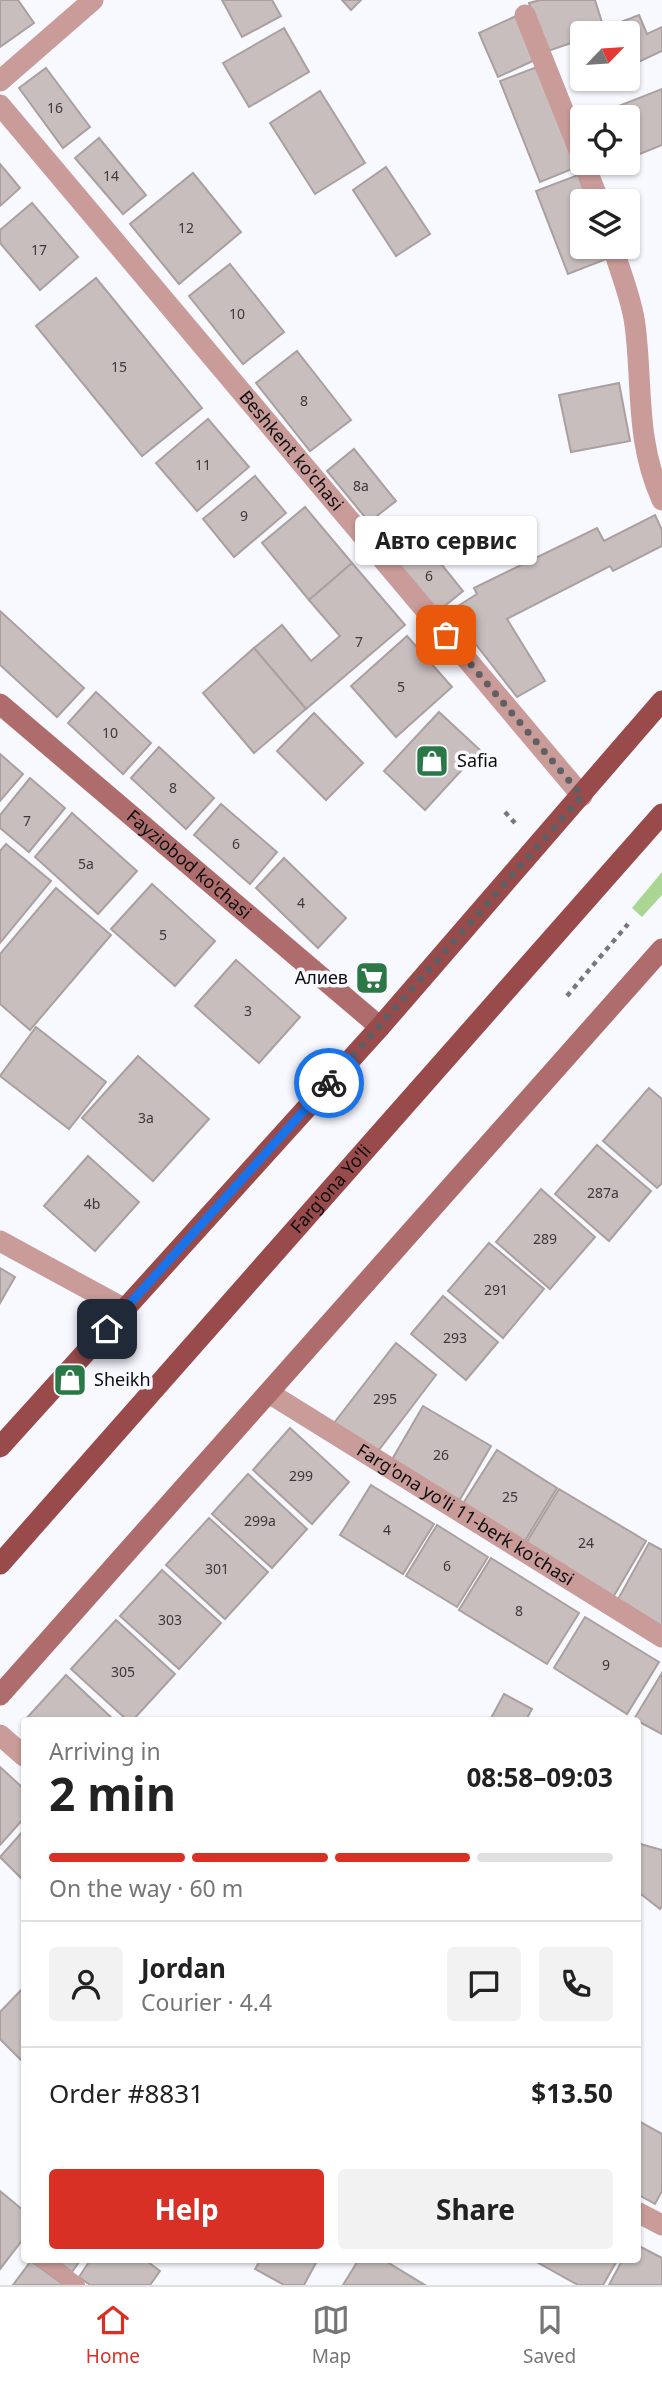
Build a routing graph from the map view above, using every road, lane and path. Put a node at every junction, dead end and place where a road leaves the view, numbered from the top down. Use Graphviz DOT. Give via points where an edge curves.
graph roads {
  1 [pos="93,0"];
  2 [pos="526,15"];
  3 [pos="0,81"];
  4 [pos="0,105"];
  5 [pos="570,128"];
  6 [pos="616,259"];
  7 [pos="662,500"];
  8 [pos="662,701"];
  9 [pos="0,704"];
  10 [pos="582,796"];
  11 [pos="505,812"];
  12 [pos="662,814"];
  13 [pos="515,823"];
  14 [pos="628,924"];
  15 [pos="662,950"];
  16 [pos="567,996"];
  17 [pos="380,1027"];
  18 [pos="0,1241"];
  19 [pos="125,1309"];
  20 [pos="269,1394"];
  21 [pos="0,1447"];
  22 [pos="51,1508"];
  23 [pos="0,1564"];
  24 [pos="0,1579"];
  25 [pos="662,1637"];
  26 [pos="0,1695"];
  27 [pos="0,1735"];
  28 [pos="21,1753"];
  29 [pos="641,2214"];
  30 [pos="662,2225"];
  31 [pos="47,2263"];
  32 [pos="77,2285"];
  1 -- 3 [label="street"];
  2 -- 5 [label="street"];
  4 -- 10 [label="street, Beshkent ko'chasi"];
  6 -- 7 [label="street" via="635,323 640,421 651,475"];
  8 -- 10 [label="main road"];
  9 -- 17 [label="street, Fayziobod ko'chasi"];
  10 -- 17 [label="main road"];
  11 -- 13 [label="path"];
  12 -- 22 [label="main road, Farg'ona Yo'li"];
  14 -- 16 [label="path"];
  15 -- 20 [label="street"];
  17 -- 19 [label="main road"];
  18 -- 19 [label="street"];
  19 -- 21 [label="main road"];
  20 -- 25 [label="street, Farg'ona yo'li 11-berk ko'chasi"];
  20 -- 26 [label="street"];
  22 -- 23 [label="main road, Farg'ona Yo'li"];
  22 -- 24 [label="main road"];
  27 -- 28 [label="street"];
  29 -- 30 [label="street"];
  31 -- 32 [label="lane"];
}
